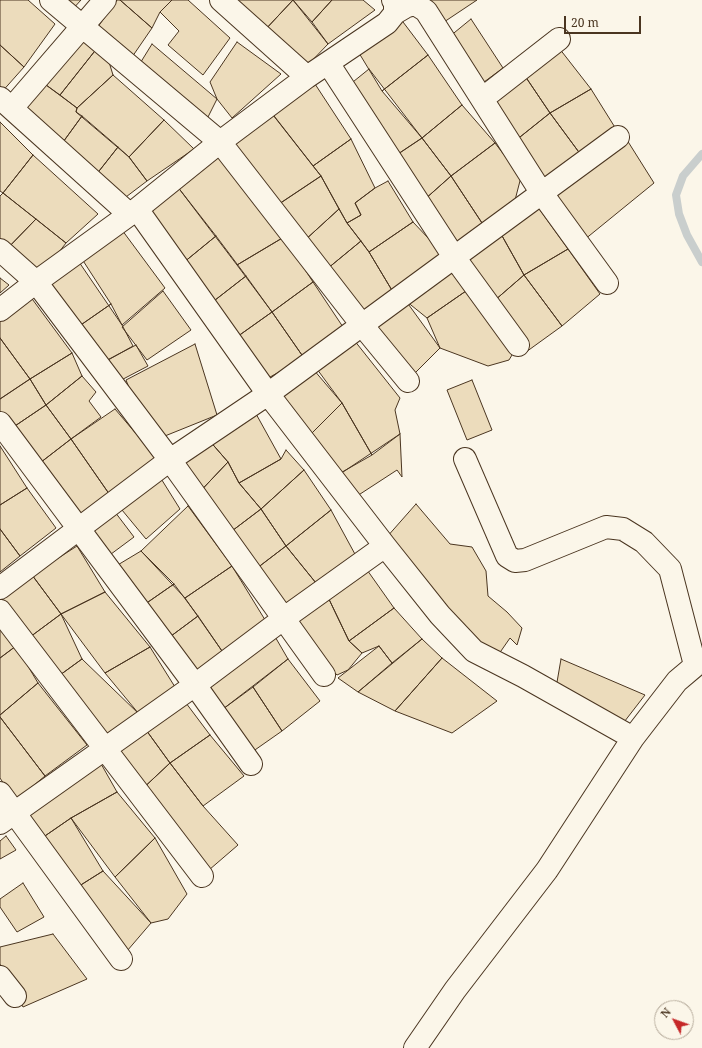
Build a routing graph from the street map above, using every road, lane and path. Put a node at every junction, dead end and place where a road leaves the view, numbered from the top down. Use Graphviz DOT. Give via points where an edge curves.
graph roads {
  1 [pos="50,0"];
  2 [pos="105,0"];
  3 [pos="221,0"];
  4 [pos="394,7"];
  5 [pos="82,26"];
  6 [pos="559,39"];
  7 [pos="328,63"];
  8 [pos="307,78"];
  9 [pos="482,99"];
  10 [pos="6,103"];
  11 [pos="618,137"];
  12 [pos="220,142"];
  13 [pos="542,192"];
  14 [pos="133,211"];
  15 [pos="0,250"];
  16 [pos="454,257"];
  17 [pos="36,282"];
  18 [pos="607,283"];
  19 [pos="0,310"];
  20 [pos="362,325"];
  21 [pos="518,345"];
  22 [pos="408,381"];
  23 [pos="268,394"];
  24 [pos="0,423"];
  25 [pos="465,459"];
  26 [pos="170,460"];
  27 [pos="78,529"];
  28 [pos="385,546"];
  29 [pos="0,588"];
  30 [pos="0,611"];
  31 [pos="283,619"];
  32 [pos="698,662"];
  33 [pos="324,675"];
  34 [pos="195,685"];
  35 [pos="633,738"];
  36 [pos="105,748"];
  37 [pos="251,764"];
  38 [pos="0,794"];
  39 [pos="7,818"];
  40 [pos="202,876"];
  41 [pos="121,960"];
  42 [pos="0,977"];
  43 [pos="15,996"];
  44 [pos="415,1048"];
  1 -- 5 [label="street"];
  2 -- 5 [label="street"];
  3 -- 8 [label="street"];
  4 -- 7 [label="street" via="387,23"];
  4 -- 9 [label="street" via="415,4 426,11"];
  5 -- 10 [label="street"];
  5 -- 12 [label="street"];
  6 -- 9 [label="street"];
  7 -- 8 [label="street"];
  7 -- 16 [label="street"];
  8 -- 12 [label="street"];
  9 -- 13 [label="street"];
  10 -- 14 [label="street"];
  11 -- 13 [label="street"];
  12 -- 14 [label="street"];
  12 -- 20 [label="street"];
  13 -- 16 [label="street"];
  13 -- 18 [label="street"];
  14 -- 17 [label="street"];
  14 -- 23 [label="street"];
  15 -- 17 [label="street"];
  16 -- 20 [label="street"];
  16 -- 21 [label="street"];
  17 -- 19 [label="street"];
  17 -- 26 [label="street"];
  20 -- 22 [label="street"];
  20 -- 23 [label="street"];
  23 -- 26 [label="street"];
  23 -- 28 [label="street"];
  24 -- 27 [label="street"];
  25 -- 32 [label="street" via="507,556 515,561 525,560 606,527 623,529 644,542 670,569"];
  26 -- 27 [label="street"];
  26 -- 31 [label="street"];
  27 -- 29 [label="street"];
  27 -- 34 [label="street"];
  28 -- 31 [label="street"];
  28 -- 35 [label="street" via="440,615 474,651"];
  30 -- 36 [label="street"];
  31 -- 33 [label="street"];
  31 -- 34 [label="street"];
  32 -- 35 [label="street" via="677,681"];
  34 -- 36 [label="street"];
  34 -- 37 [label="street"];
  35 -- 44 [label="street" via="547,870 455,990"];
  36 -- 39 [label="street"];
  36 -- 40 [label="street"];
  38 -- 39 [label="street"];
  39 -- 41 [label="street"];
  42 -- 43 [label="street"];
}
